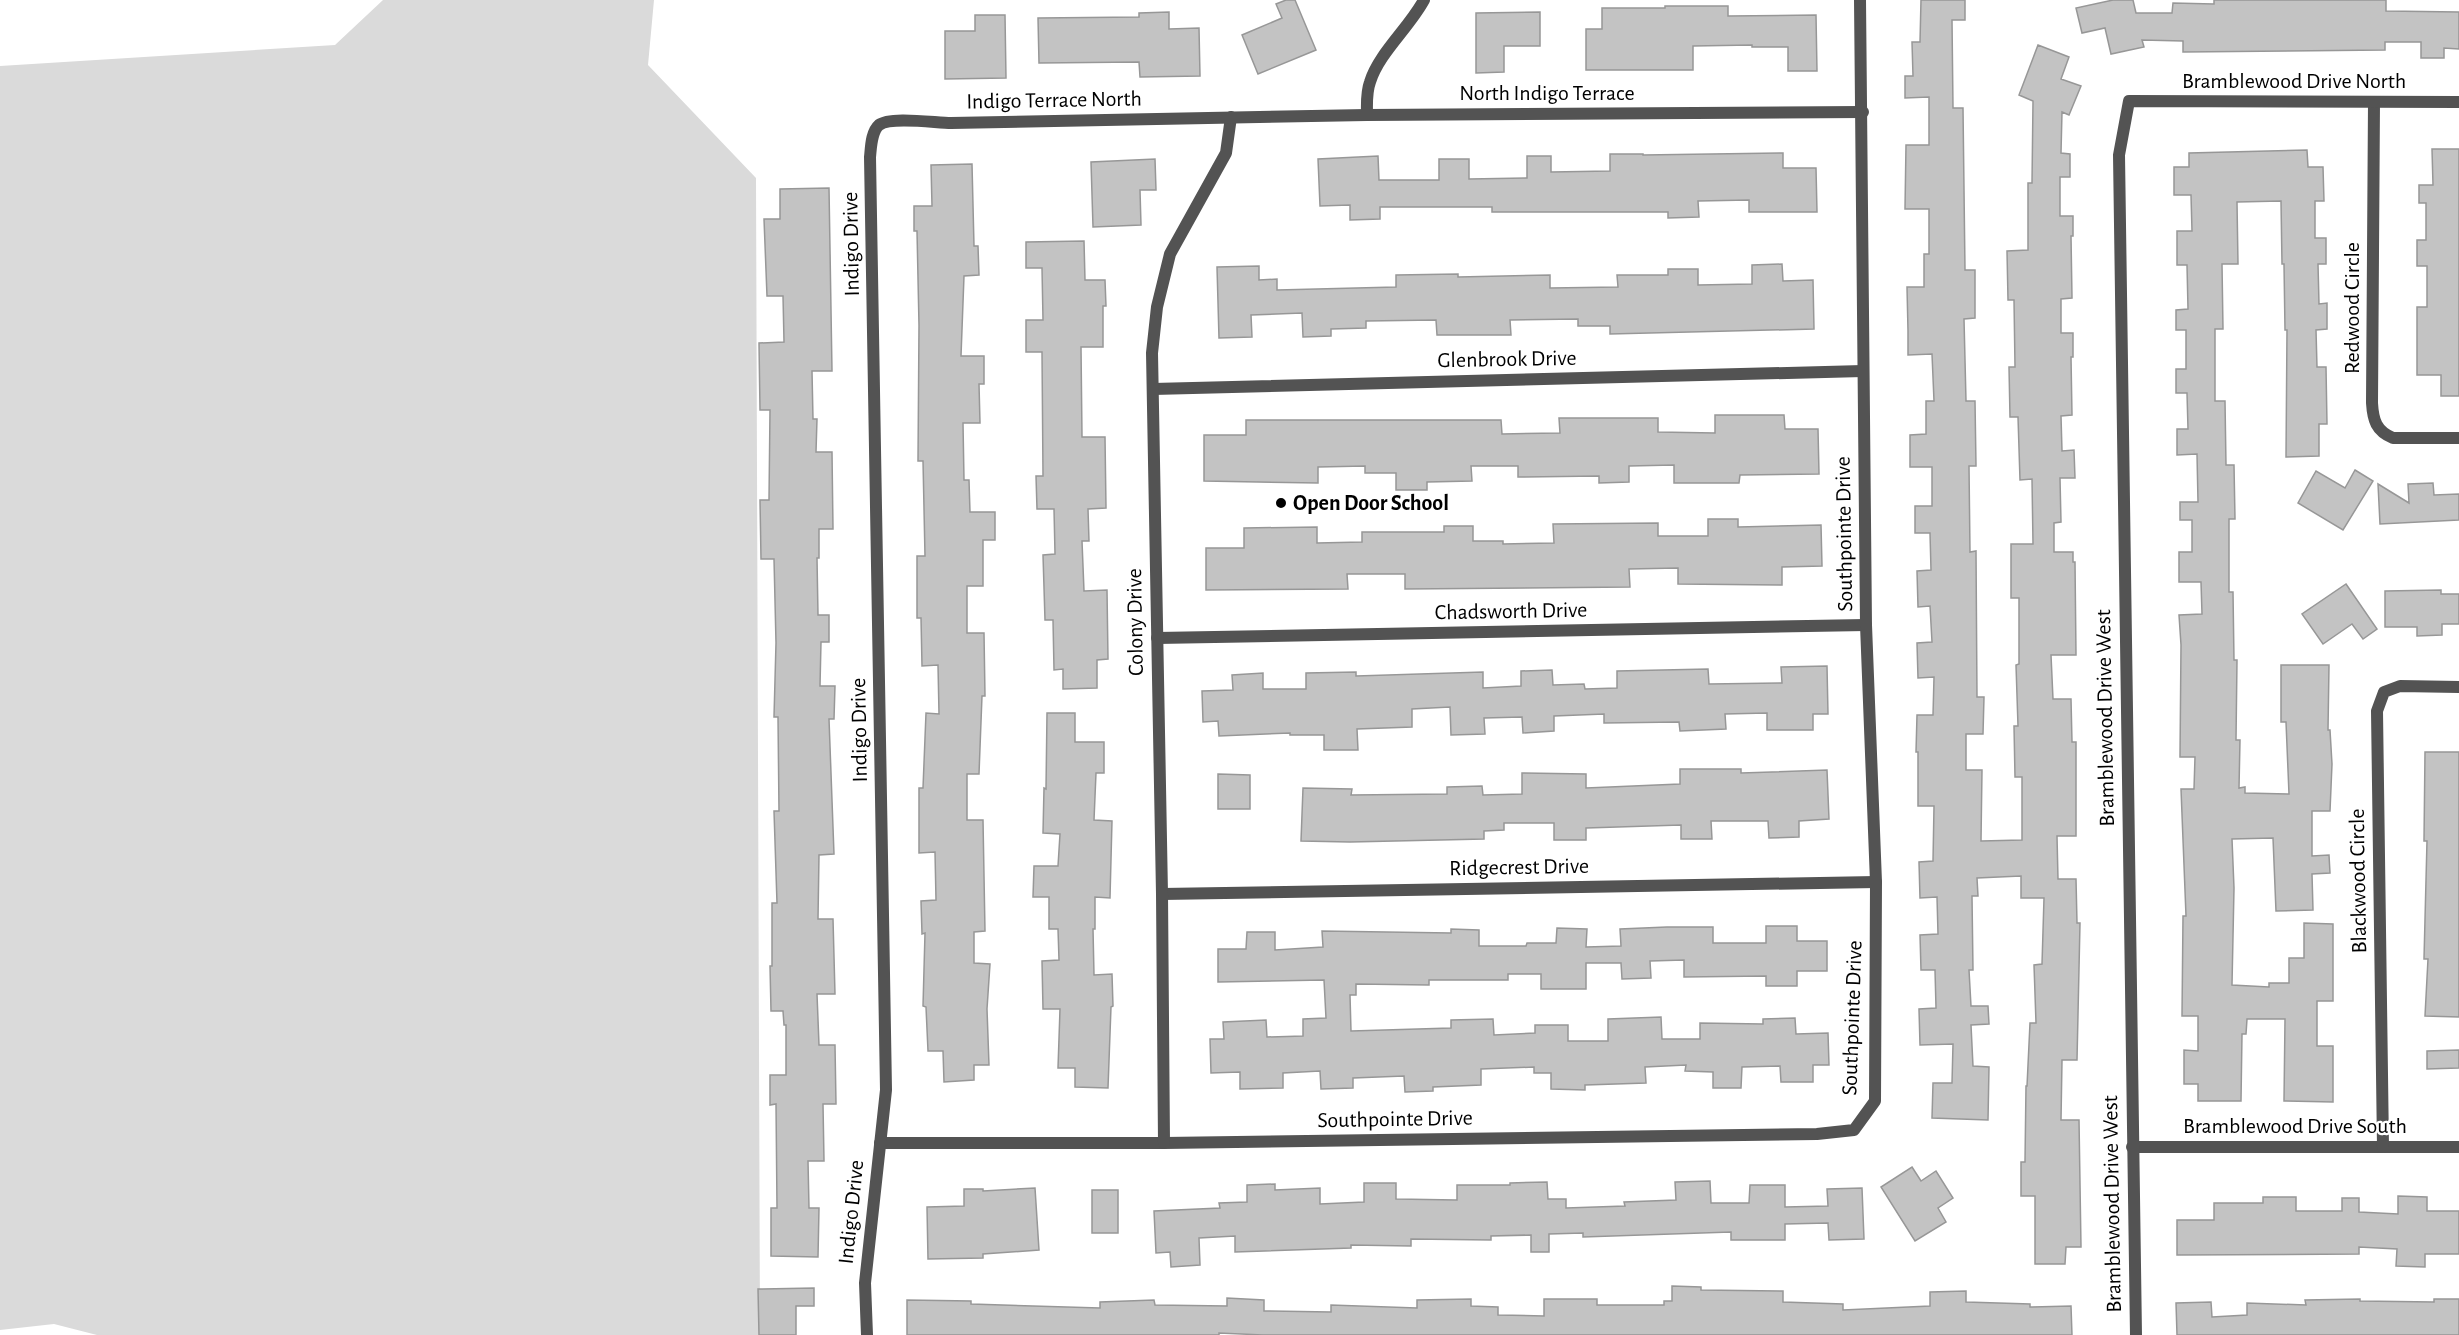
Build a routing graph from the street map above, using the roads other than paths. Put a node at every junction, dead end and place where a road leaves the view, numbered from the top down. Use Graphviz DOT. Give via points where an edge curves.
graph roads {
  1 [pos="1424,0"];
  2 [pos="1860,0"];
  3 [pos="2129,101"];
  4 [pos="2374,102"];
  5 [pos="2459,102"];
  6 [pos="1863,112"];
  7 [pos="1367,115"];
  8 [pos="1231,117"];
  9 [pos="879,125"];
  10 [pos="1863,371"];
  11 [pos="1153,389"];
  12 [pos="2459,438"];
  13 [pos="1866,625"];
  14 [pos="1156,638"];
  15 [pos="2459,687"];
  16 [pos="1876,882"];
  17 [pos="1162,894"];
  18 [pos="880,1143"];
  19 [pos="1164,1143"];
  20 [pos="2132,1147"];
  21 [pos="2383,1147"];
  22 [pos="2459,1147"];
  23 [pos="867,1335"];
  24 [pos="2136,1335"];
  1 -- 7 [label="street" via="1374,74 1368,91"];
  2 -- 6 [label="street, Southpointe Drive"];
  3 -- 4 [label="street, Bramblewood Drive North"];
  3 -- 20 [label="street, Bramblewood Drive West" via="2119,155"];
  4 -- 5 [label="street, Bramblewood Drive North"];
  4 -- 12 [label="street, Redwood Circle" via="2375,424 2393,438"];
  6 -- 7 [label="street, North Indigo Terrace"];
  6 -- 10 [label="street, Southpointe Drive"];
  7 -- 8 [label="street, North Indigo Terrace"];
  8 -- 9 [label="street, Indigo Terrace North"];
  8 -- 11 [label="street, Colony Drive" via="1226,153 1170,254 1156,307"];
  9 -- 18 [label="street, Indigo Drive" via="870,158 886,1090"];
  10 -- 11 [label="street, Glenbrook Drive"];
  10 -- 13 [label="street, Southpointe Drive"];
  11 -- 14 [label="street, Colony Drive"];
  13 -- 14 [label="street, Chadsworth Drive"];
  13 -- 16 [label="street, Southpointe Drive"];
  14 -- 17 [label="street, Colony Drive"];
  15 -- 21 [label="street, Blackwood Circle" via="2400,686 2384,692 2377,711"];
  16 -- 17 [label="street, Ridgecrest Drive"];
  16 -- 19 [label="street, Southpointe Drive" via="1875,1101 1854,1130 1817,1134"];
  17 -- 19 [label="street, Colony Drive"];
  18 -- 19 [label="street, Southpointe Drive"];
  18 -- 23 [label="street, Indigo Drive" via="865,1283"];
  20 -- 21 [label="street, Bramblewood Drive South"];
  20 -- 24 [label="street, Bramblewood Drive West"];
  21 -- 22 [label="street, Bramblewood Drive South"];
}
